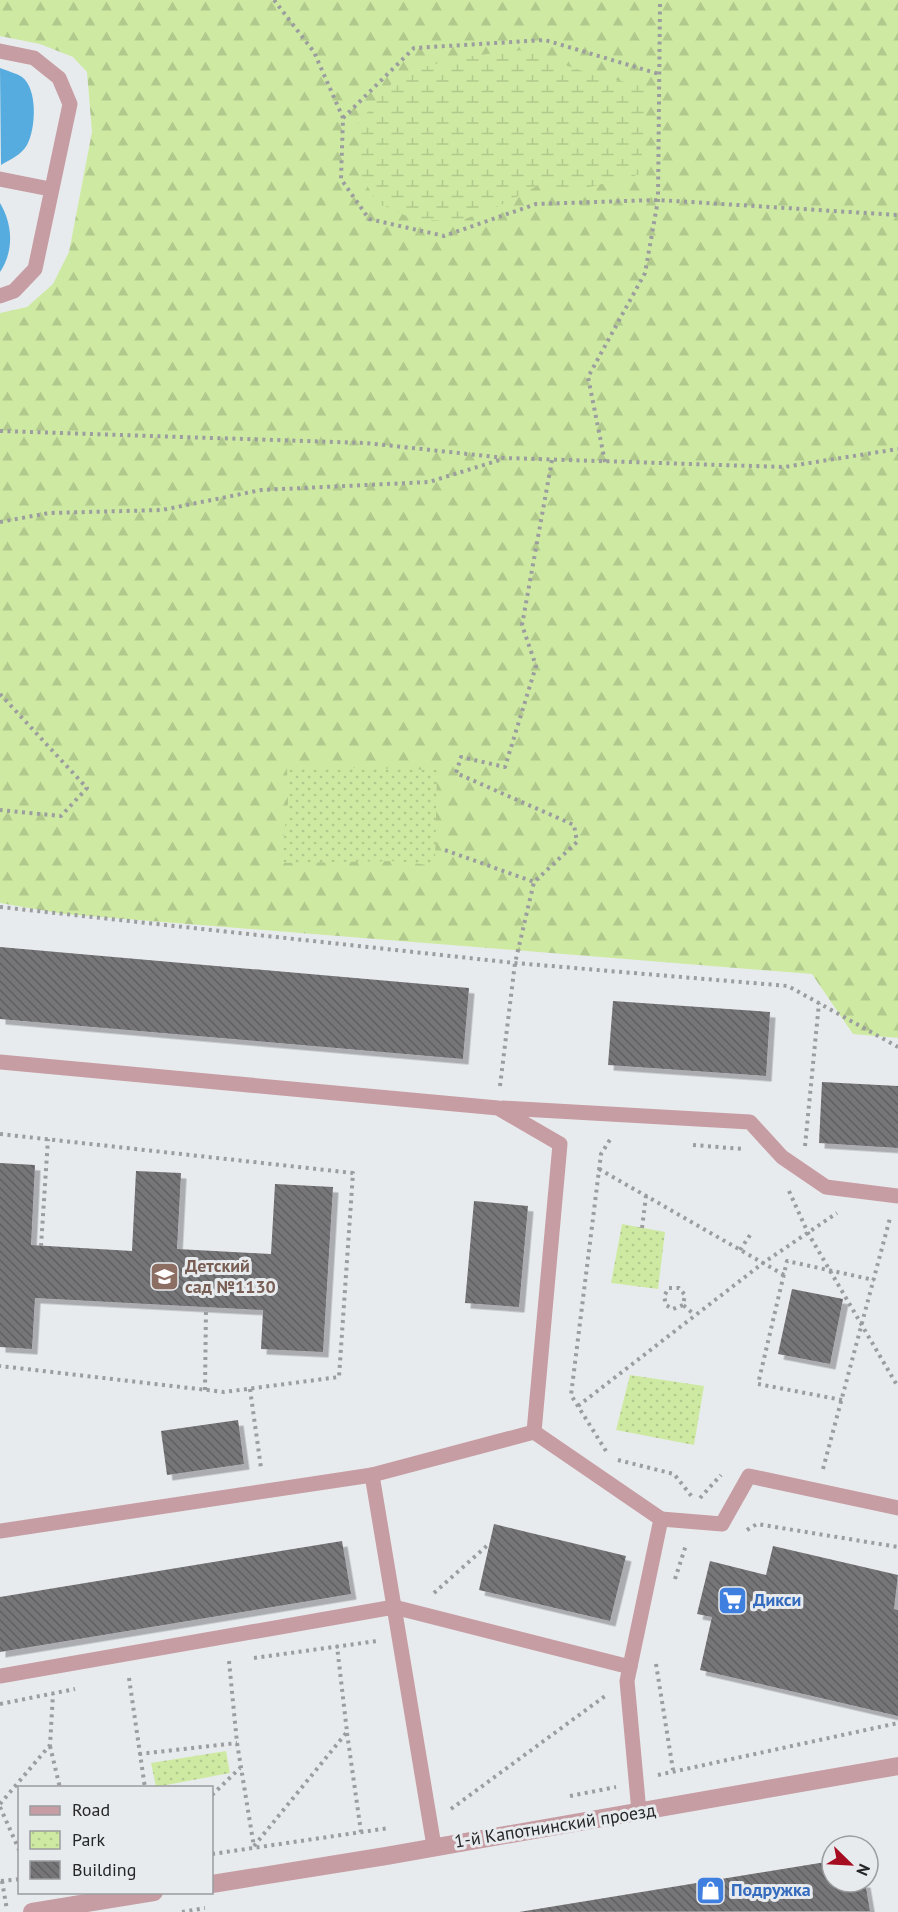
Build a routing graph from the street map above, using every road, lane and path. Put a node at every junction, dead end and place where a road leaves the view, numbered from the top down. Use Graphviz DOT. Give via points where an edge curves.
graph roads {
  1 [pos="274,0"];
  2 [pos="660,0"];
  3 [pos="0,51"];
  4 [pos="659,74"];
  5 [pos="343,118"];
  6 [pos="0,179"];
  7 [pos="50,189"];
  8 [pos="658,200"];
  9 [pos="898,215"];
  10 [pos="0,296"];
  11 [pos="0,431"];
  12 [pos="898,449"];
  13 [pos="505,458"];
  14 [pos="552,460"];
  15 [pos="605,462"];
  16 [pos="0,522"];
  17 [pos="0,694"];
  18 [pos="0,810"];
  19 [pos="445,850"];
  20 [pos="534,882"];
  21 [pos="0,907"];
  22 [pos="515,963"];
  23 [pos="819,1003"];
  24 [pos="898,1047"];
  25 [pos="0,1062"];
  26 [pos="498,1108"];
  27 [pos="0,1134"];
  28 [pos="622,1138"];
  29 [pos="48,1139"];
  30 [pos="691,1144"];
  31 [pos="748,1149"];
  32 [pos="599,1169"];
  33 [pos="802,1171"];
  34 [pos="784,1180"];
  35 [pos="791,1184"];
  36 [pos="797,1189"];
  37 [pos="646,1196"];
  38 [pos="898,1196"];
  39 [pos="835,1207"];
  40 [pos="881,1213"];
  41 [pos="891,1214"];
  42 [pos="898,1215"];
  43 [pos="642,1228"];
  44 [pos="808,1233"];
  45 [pos="750,1235"];
  46 [pos="41,1246"];
  47 [pos="740,1250"];
  48 [pos="763,1263"];
  49 [pos="831,1271"];
  50 [pos="784,1275"];
  51 [pos="874,1280"];
  52 [pos="683,1305"];
  53 [pos="206,1307"];
  54 [pos="695,1315"];
  55 [pos="862,1325"];
  56 [pos="0,1366"];
  57 [pos="898,1387"];
  58 [pos="250,1389"];
  59 [pos="205,1390"];
  60 [pos="842,1400"];
  61 [pos="578,1406"];
  62 [pos="534,1432"];
  63 [pos="811,1466"];
  64 [pos="272,1468"];
  65 [pos="727,1468"];
  66 [pos="823,1469"];
  67 [pos="262,1470"];
  68 [pos="250,1471"];
  69 [pos="834,1471"];
  70 [pos="372,1475"];
  71 [pos="898,1508"];
  72 [pos="661,1519"];
  73 [pos="0,1531"];
  74 [pos="737,1535"];
  75 [pos="489,1544"];
  76 [pos="693,1545"];
  77 [pos="898,1547"];
  78 [pos="672,1587"];
  79 [pos="425,1591"];
  80 [pos="433,1593"];
  81 [pos="444,1596"];
  82 [pos="394,1607"];
  83 [pos="337,1647"];
  84 [pos="381,1652"];
  85 [pos="250,1658"];
  86 [pos="240,1659"];
  87 [pos="229,1661"];
  88 [pos="655,1661"];
  89 [pos="218,1662"];
  90 [pos="630,1668"];
  91 [pos="0,1676"];
  92 [pos="140,1676"];
  93 [pos="129,1678"];
  94 [pos="118,1680"];
  95 [pos="85,1687"];
  96 [pos="52,1694"];
  97 [pos="606,1696"];
  98 [pos="0,1704"];
  99 [pos="898,1723"];
  100 [pos="347,1732"];
  101 [pos="237,1743"];
  102 [pos="50,1745"];
  103 [pos="139,1754"];
  104 [pos="898,1766"];
  105 [pos="240,1768"];
  106 [pos="624,1785"];
  107 [pos="60,1786"];
  108 [pos="145,1786"];
  109 [pos="213,1794"];
  110 [pos="450,1797"];
  111 [pos="566,1797"];
  112 [pos="0,1805"];
  113 [pos="451,1809"];
  114 [pos="639,1812"];
  115 [pos="453,1819"];
  116 [pos="397,1827"];
  117 [pos="361,1832"];
  118 [pos="434,1846"];
  119 [pos="18,1847"];
  120 [pos="254,1847"];
  121 [pos="213,1854"];
  122 [pos="18,1879"];
  123 [pos="1,1881"];
  124 [pos="213,1884"];
  125 [pos="148,1894"];
  126 [pos="43,1911"];
  127 [pos="8,1912"];
  1 -- 5 [label="path" via="314,52"];
  2 -- 4 [label="path"];
  3 -- 7 [label="lane" via="34,58 59,78 70,104"];
  4 -- 5 [label="path" via="545,40 414,48"];
  4 -- 8 [label="path"];
  5 -- 8 [label="path" via="341,179 369,219 444,236 536,204"];
  6 -- 7 [label="lane"];
  7 -- 10 [label="lane" via="35,269 14,291"];
  8 -- 9 [label="path"];
  8 -- 15 [label="path" via="645,273 588,376"];
  11 -- 13 [label="path" via="366,443"];
  12 -- 15 [label="path" via="784,467"];
  13 -- 14 [label="path"];
  13 -- 16 [label="path" via="429,482 261,490 162,510 49,513"];
  14 -- 15 [label="path"];
  14 -- 20 [label="path" via="522,625 536,666 505,767 461,757 456,773 574,825 577,842"];
  17 -- 18 [label="path" via="87,788 61,816"];
  19 -- 20 [label="path"];
  20 -- 22 [label="path"];
  21 -- 22 [label="path"];
  22 -- 23 [label="path" via="788,986"];
  22 -- 26 [label="path"];
  23 -- 24 [label="path"];
  23 -- 33 [label="path"];
  25 -- 26 [label="lane"];
  26 -- 33 [label="lane" via="750,1122 782,1157"];
  26 -- 62 [label="lane" via="561,1144"];
  27 -- 29 [label="path"];
  28 -- 32 [label="path" via="610,1137"];
  29 -- 46 [label="path"];
  29 -- 58 [label="path" via="353,1173 339,1377"];
  30 -- 31 [label="path"];
  32 -- 37 [label="path"];
  32 -- 61 [label="path" via="571,1395"];
  33 -- 38 [label="lane" via="826,1187"];
  34 -- 44 [label="path"];
  35 -- 36 [label="path"];
  37 -- 43 [label="path"];
  37 -- 47 [label="path"];
  39 -- 44 [label="path" via="843,1209"];
  40 -- 41 [label="path"];
  41 -- 42 [label="path"];
  41 -- 51 [label="path"];
  44 -- 48 [label="path"];
  44 -- 49 [label="path"];
  45 -- 47 [label="path"];
  47 -- 48 [label="path"];
  48 -- 50 [label="path"];
  48 -- 54 [label="path"];
  49 -- 50 [label="path" via="788,1261"];
  49 -- 51 [label="path"];
  49 -- 55 [label="path"];
  50 -- 60 [label="path" via="758,1384"];
  51 -- 55 [label="path"];
  52 -- 52 [label="path" via="685,1295 679,1288 669,1288 664,1296 666,1305 674,1309"];
  52 -- 54 [label="path"];
  53 -- 59 [label="path"];
  54 -- 61 [label="path"];
  55 -- 57 [label="path"];
  55 -- 60 [label="path"];
  56 -- 59 [label="path"];
  58 -- 59 [label="path"];
  58 -- 67 [label="path"];
  60 -- 66 [label="path"];
  61 -- 65 [label="path" via="610,1457 674,1474 696,1502"];
  62 -- 70 [label="lane"];
  62 -- 72 [label="lane"];
  63 -- 66 [label="path"];
  64 -- 67 [label="path"];
  66 -- 69 [label="path"];
  67 -- 68 [label="path"];
  70 -- 73 [label="lane"];
  70 -- 82 [label="lane"];
  71 -- 72 [label="lane" via="749,1476 723,1524"];
  72 -- 90 [label="lane"];
  74 -- 77 [label="path" via="757,1524"];
  75 -- 80 [label="path"];
  76 -- 78 [label="path" via="685,1545"];
  79 -- 80 [label="path"];
  80 -- 81 [label="path"];
  82 -- 90 [label="lane"];
  82 -- 91 [label="lane"];
  82 -- 118 [label="lane"];
  83 -- 84 [label="path" via="379,1640"];
  83 -- 85 [label="path"];
  83 -- 100 [label="path"];
  86 -- 87 [label="path"];
  87 -- 89 [label="path"];
  87 -- 101 [label="path"];
  88 -- 99 [label="path" via="673,1770"];
  90 -- 114 [label="lane" via="627,1681"];
  92 -- 93 [label="path"];
  93 -- 94 [label="path"];
  93 -- 103 [label="path"];
  95 -- 96 [label="path"];
  96 -- 98 [label="path"];
  96 -- 102 [label="path"];
  97 -- 113 [label="path"];
  100 -- 117 [label="path"];
  100 -- 120 [label="path"];
  101 -- 103 [label="path"];
  101 -- 105 [label="path"];
  102 -- 107 [label="path"];
  102 -- 112 [label="path"];
  103 -- 108 [label="path"];
  104 -- 114 [label="street, 1-й Капотнинский проезд"];
  105 -- 109 [label="path"];
  105 -- 120 [label="path"];
  106 -- 111 [label="path"];
  110 -- 113 [label="path"];
  112 -- 119 [label="path"];
  113 -- 115 [label="path"];
  114 -- 118 [label="street, 1-й Капотнинский проезд"];
  116 -- 117 [label="path"];
  117 -- 120 [label="path"];
  118 -- 124 [label="street, 1-й Капотнинский проезд"];
  120 -- 121 [label="path"];
  122 -- 123 [label="path"];
  123 -- 127 [label="path"];
  125 -- 126 [label="street"];
}
